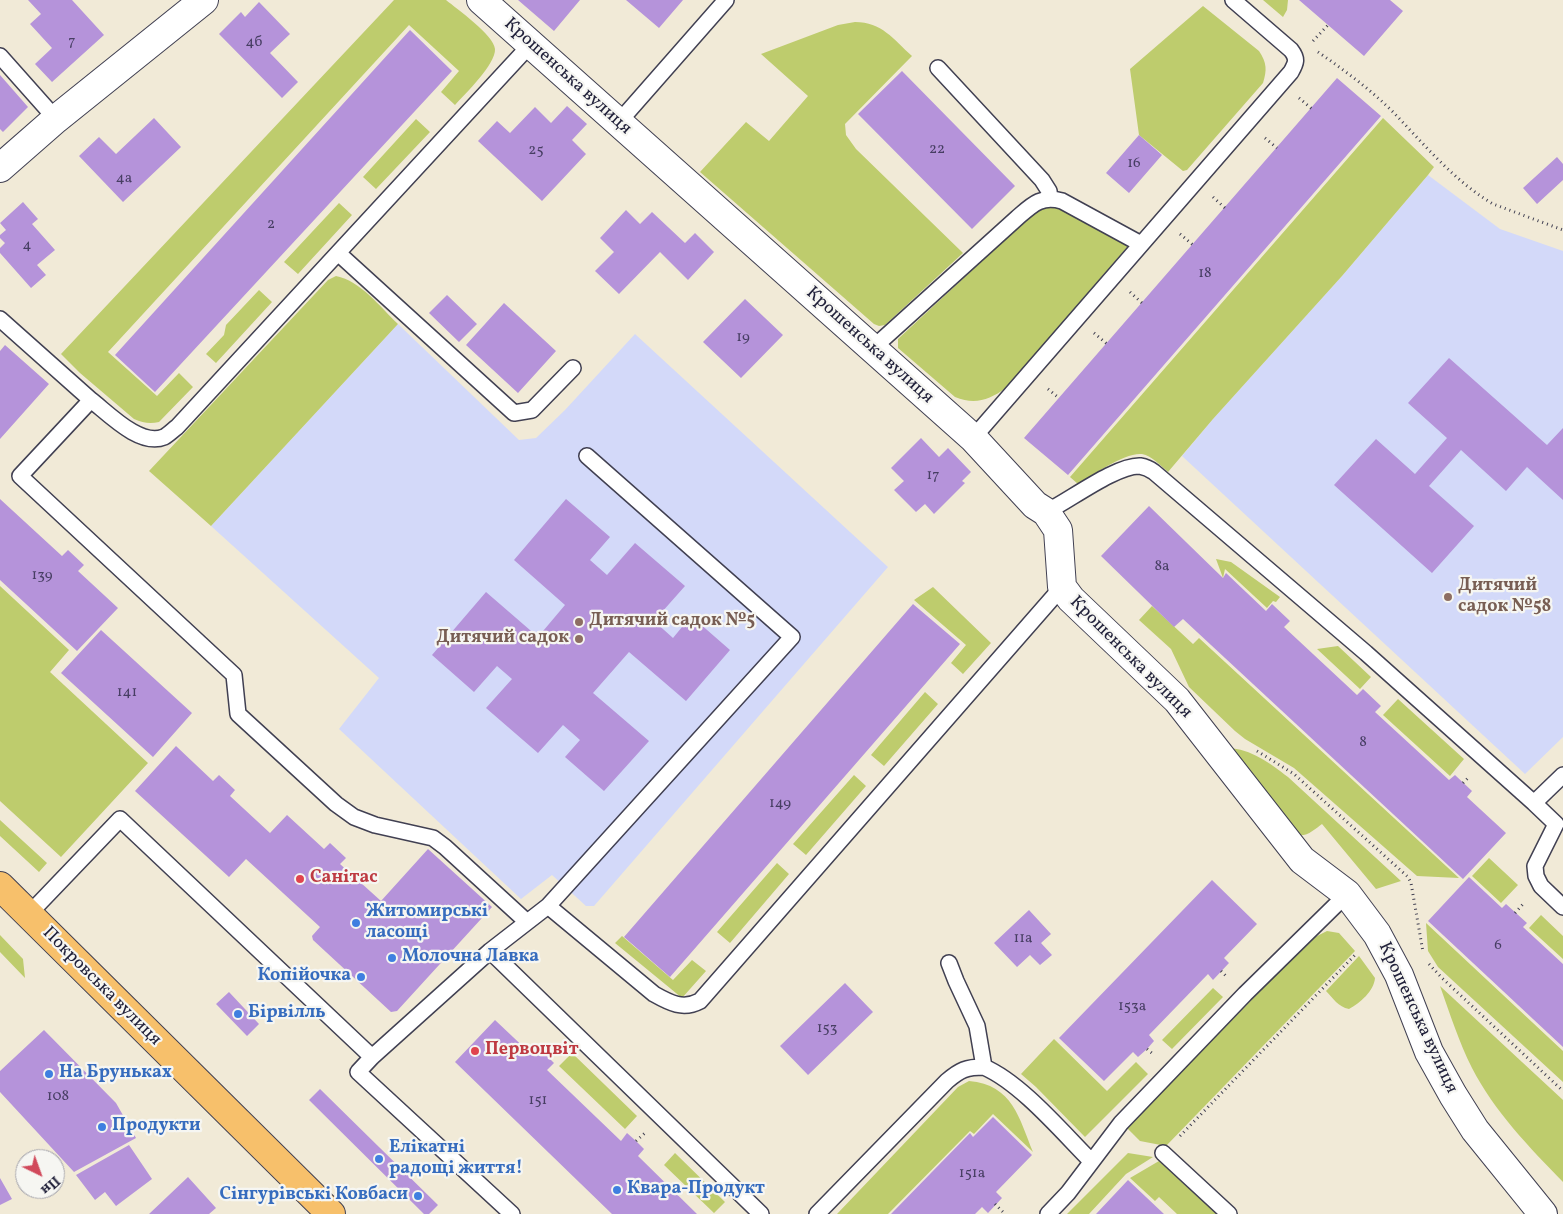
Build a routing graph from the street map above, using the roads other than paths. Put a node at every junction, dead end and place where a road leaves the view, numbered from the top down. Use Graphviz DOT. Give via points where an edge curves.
graph roads {
  1 [pos="204,0"];
  2 [pos="480,0"];
  3 [pos="726,0"];
  4 [pos="1233,0"];
  5 [pos="531,44"];
  6 [pos="0,56"];
  7 [pos="938,68"];
  8 [pos="56,119"];
  9 [pos="618,123"];
  10 [pos="0,168"];
  11 [pos="1050,198"];
  12 [pos="1141,244"];
  13 [pos="338,253"];
  14 [pos="0,319"];
  15 [pos="873,348"];
  16 [pos="573,368"];
  17 [pos="91,400"];
  18 [pos="973,438"];
  19 [pos="587,456"];
  20 [pos="1046,512"];
  21 [pos="1062,587"];
  22 [pos="1563,776"];
  23 [pos="1534,803"];
  24 [pos="0,886"];
  25 [pos="1347,894"];
  26 [pos="548,906"];
  27 [pos="1563,907"];
  28 [pos="29,914"];
  29 [pos="528,922"];
  30 [pos="490,951"];
  31 [pos="950,963"];
  32 [pos="372,1056"];
  33 [pos="984,1067"];
  34 [pos="1163,1153"];
  35 [pos="1091,1161"];
  36 [pos="330,1214"];
  37 [pos="512,1214"];
  38 [pos="761,1214"];
  39 [pos="817,1214"];
  40 [pos="1048,1214"];
  41 [pos="1229,1214"];
  42 [pos="1543,1214"];
  1 -- 8 [label="street"];
  2 -- 5 [label="street, Крошенська вулиця"];
  3 -- 9 [label="lane"];
  4 -- 12 [label="lane" via="1291,50 1296,64"];
  5 -- 9 [label="street, Крошенська вулиця"];
  5 -- 13 [label="lane"];
  6 -- 8 [label="lane"];
  7 -- 11 [label="lane" via="1042,180"];
  8 -- 10 [label="street"];
  9 -- 15 [label="street, Крошенська вулиця"];
  11 -- 12 [label="lane" via="1062,201"];
  11 -- 15 [label="lane" via="1033,204"];
  12 -- 18 [label="lane"];
  13 -- 16 [label="lane" via="514,413 532,410"];
  13 -- 17 [label="lane" via="177,427 163,437 143,437"];
  14 -- 17 [label="lane"];
  15 -- 18 [label="street, Крошенська вулиця"];
  17 -- 29 [label="lane" via="20,476 234,675 238,714 336,804 375,825 433,838"];
  18 -- 20 [label="street, Крошенська вулиця" via="1035,505"];
  19 -- 26 [label="lane" via="792,636"];
  20 -- 21 [label="street, Крошенська вулиця" via="1058,530"];
  20 -- 23 [label="lane" via="1121,471 1147,467 1366,653"];
  21 -- 25 [label="street, Крошенська вулиця" via="1177,700 1302,860"];
  21 -- 26 [label="lane" via="700,1001 681,1006 654,994"];
  22 -- 23 [label="lane"];
  23 -- 27 [label="lane" via="1556,824 1535,866 1536,876 1541,886"];
  24 -- 28 [label="highway, Покровська вулиця"];
  25 -- 35 [label="lane" via="1121,1123"];
  25 -- 42 [label="street, Крошенська вулиця" via="1377,934 1399,975 1429,1052 1453,1095 1475,1130"];
  26 -- 29 [label="lane"];
  28 -- 32 [label="lane" via="120,819"];
  28 -- 36 [label="highway, Покровська вулиця"];
  29 -- 30 [label="lane"];
  30 -- 32 [label="lane"];
  30 -- 38 [label="lane"];
  31 -- 33 [label="lane" via="977,1026"];
  32 -- 37 [label="lane" via="358,1072"];
  33 -- 35 [label="lane" via="998,1073 1012,1085"];
  33 -- 39 [label="lane" via="959,1071 947,1081"];
  34 -- 41 [label="lane"];
  35 -- 40 [label="lane"];
}
